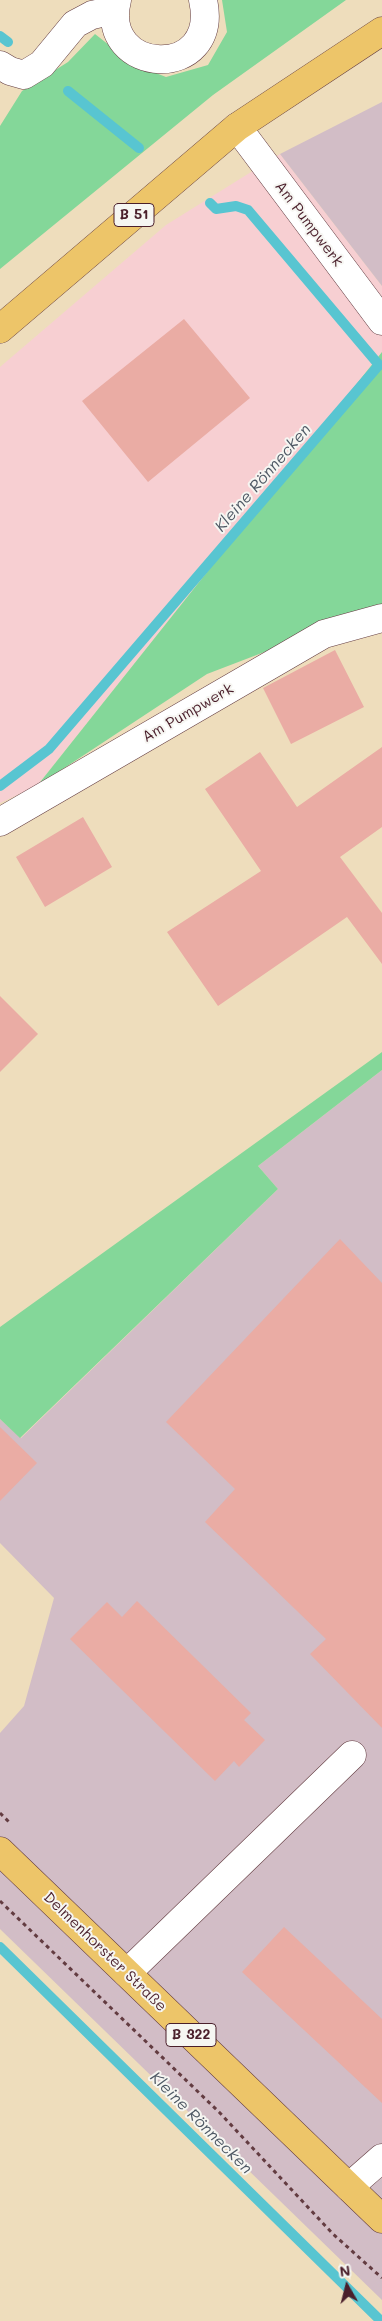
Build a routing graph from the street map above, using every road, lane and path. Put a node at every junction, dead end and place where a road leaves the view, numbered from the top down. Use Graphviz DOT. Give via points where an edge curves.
graph roads {
  1 [pos="203,0"];
  2 [pos="116,5"];
  3 [pos="382,31"];
  4 [pos="0,65"];
  5 [pos="237,127"];
  6 [pos="382,321"];
  7 [pos="0,329"];
  8 [pos="382,618"];
  9 [pos="0,822"];
  10 [pos="352,1755"];
  11 [pos="0,1851"];
  12 [pos="0,1901"];
  13 [pos="126,1973"];
  14 [pos="382,2158"];
  15 [pos="349,2187"];
  16 [pos="382,2219"];
  17 [pos="382,2278"];
  1 -- 2 [label="street" via="206,14 197,43 172,59 156,60 137,55 120,37 115,25"];
  2 -- 4 [label="street" via="75,24 42,64 24,75"];
  3 -- 5 [label="main road, B 51"];
  5 -- 6 [label="street, Am Pumpwerk"];
  5 -- 7 [label="main road, B 51"];
  8 -- 9 [label="street, Am Pumpwerk" via="324,634"];
  10 -- 13 [label="street"];
  11 -- 13 [label="main road, Delmenhorster Straße / B 322"];
  12 -- 17 [label="path" via="219,2112 333,2234"];
  13 -- 15 [label="main road, Delmenhorster Straße / B 322"];
  14 -- 15 [label="street"];
  15 -- 16 [label="main road, Delmenhorster Straße / B 322"];
}
